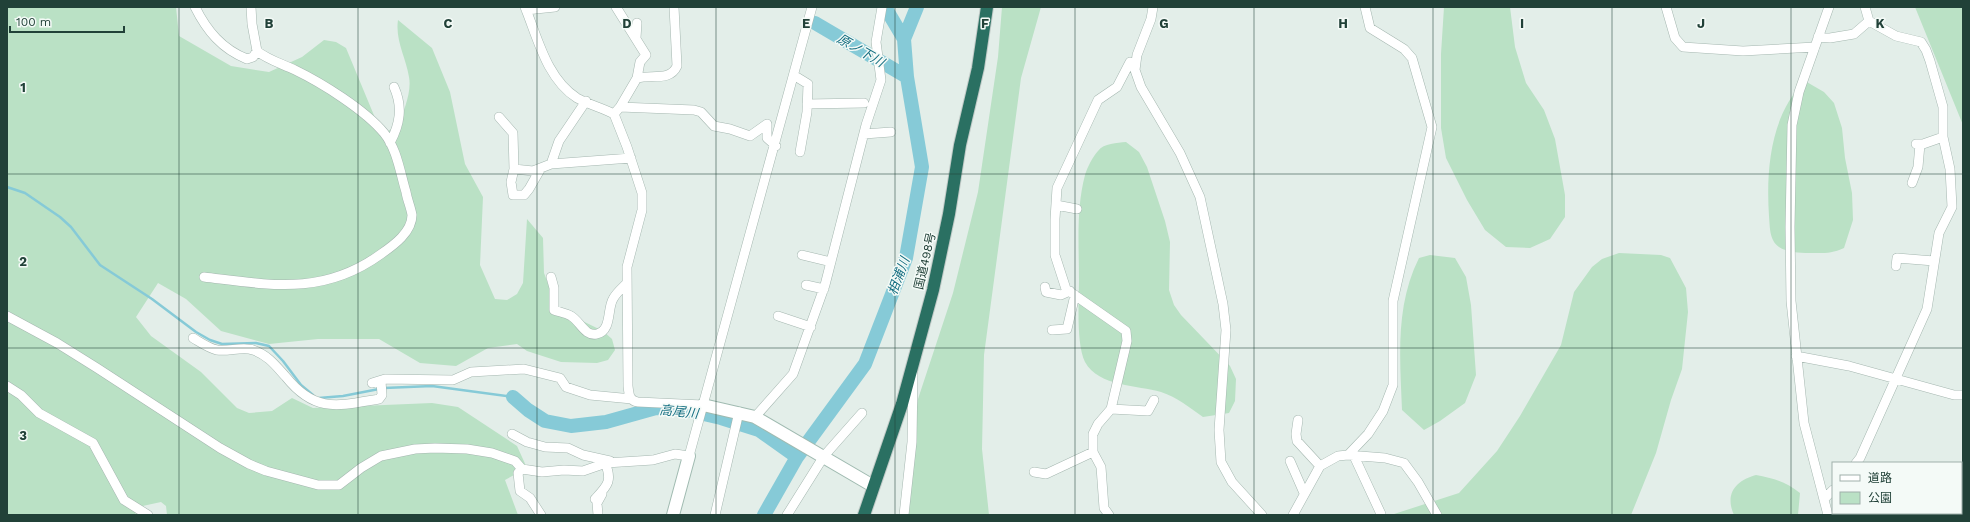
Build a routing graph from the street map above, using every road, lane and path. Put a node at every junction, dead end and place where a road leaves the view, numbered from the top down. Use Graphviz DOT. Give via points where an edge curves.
graph roads {
  1 [pos="195,7"];
  2 [pos="251,7"];
  3 [pos="555,7"];
  4 [pos="616,7"];
  5 [pos="674,7"];
  6 [pos="812,7"];
  7 [pos="882,7"];
  8 [pos="987,7"];
  9 [pos="1153,7"];
  10 [pos="1365,7"];
  11 [pos="1666,7"];
  12 [pos="1829,7"];
  13 [pos="1865,7"];
  14 [pos="525,9"];
  15 [pos="1869,21"];
  16 [pos="637,23"];
  17 [pos="1818,37"];
  18 [pos="636,38"];
  19 [pos="1815,47"];
  20 [pos="257,51"];
  21 [pos="1130,62"];
  22 [pos="794,76"];
  23 [pos="637,78"];
  24 [pos="394,87"];
  25 [pos="586,102"];
  26 [pos="864,103"];
  27 [pos="807,104"];
  28 [pos="617,110"];
  29 [pos="499,117"];
  30 [pos="891,132"];
  31 [pos="864,134"];
  32 [pos="1943,137"];
  33 [pos="390,143"];
  34 [pos="776,146"];
  35 [pos="800,152"];
  36 [pos="631,158"];
  37 [pos="551,164"];
  38 [pos="541,168"];
  39 [pos="514,169"];
  40 [pos="1912,183"];
  41 [pos="1056,205"];
  42 [pos="1077,209"];
  43 [pos="802,255"];
  44 [pos="1934,261"];
  45 [pos="831,262"];
  46 [pos="1896,266"];
  47 [pos="204,277"];
  48 [pos="551,277"];
  49 [pos="627,283"];
  50 [pos="806,285"];
  51 [pos="1045,287"];
  52 [pos="824,289"];
  53 [pos="1073,293"];
  54 [pos="7,316"];
  55 [pos="778,316"];
  56 [pos="811,327"];
  57 [pos="1052,330"];
  58 [pos="193,338"];
  59 [pos="1796,356"];
  60 [pos="913,367"];
  61 [pos="1897,378"];
  62 [pos="7,386"];
  63 [pos="1963,395"];
  64 [pos="632,399"];
  65 [pos="1154,400"];
  66 [pos="703,408"];
  67 [pos="1112,409"];
  68 [pos="862,413"];
  69 [pos="738,415"];
  70 [pos="755,417"];
  71 [pos="1298,420"];
  72 [pos="512,434"];
  73 [pos="1093,452"];
  74 [pos="821,455"];
  75 [pos="1351,455"];
  76 [pos="689,456"];
  77 [pos="1290,461"];
  78 [pos="616,462"];
  79 [pos="1857,462"];
  80 [pos="605,463"];
  81 [pos="1320,466"];
  82 [pos="522,469"];
  83 [pos="1034,472"];
  84 [pos="874,486"];
  85 [pos="604,489"];
  86 [pos="1832,491"];
  87 [pos="1304,493"];
  88 [pos="595,499"];
  89 [pos="1824,499"];
  90 [pos="1381,514"];
  91 [pos="148,515"];
  92 [pos="541,515"];
  93 [pos="598,515"];
  94 [pos="673,515"];
  95 [pos="715,515"];
  96 [pos="787,515"];
  97 [pos="864,515"];
  98 [pos="904,515"];
  99 [pos="1109,515"];
  100 [pos="1262,515"];
  101 [pos="1293,515"];
  102 [pos="1437,515"];
  103 [pos="1828,515"];
  1 -- 20 [label="street" via="213,37 234,54 247,59 253,57"];
  2 -- 20 [label="street"];
  3 -- 14 [label="street"];
  4 -- 18 [label="street"];
  5 -- 23 [label="street" via="677,66 674,72 668,76"];
  6 -- 22 [label="street"];
  7 -- 31 [label="street" via="876,42 881,80"];
  8 -- 60 [label="highway, 国道498号" via="978,68 960,145 944,241"];
  9 -- 100 [label="street" via="1152,18 1137,55 1135,70 1141,87 1180,153 1200,196 1223,304 1226,330 1219,430 1221,462 1232,482"];
  10 -- 75 [label="street" via="1370,28 1412,58 1432,127 1393,301 1393,385 1383,411"];
  11 -- 19 [label="street" via="1675,38 1683,47 1743,51"];
  12 -- 17 [label="street"];
  13 -- 15 [label="street"];
  14 -- 25 [label="street" via="552,73 578,99"];
  15 -- 17 [label="street" via="1854,34"];
  15 -- 32 [label="street" via="1896,36 1921,42 1926,50 1943,107"];
  16 -- 18 [label="street"];
  17 -- 19 [label="street"];
  18 -- 23 [label="street" via="646,55 640,62"];
  19 -- 59 [label="street" via="1799,92 1792,125 1791,301"];
  20 -- 33 [label="street" via="362,111 384,133"];
  21 -- 41 [label="street" via="1117,87 1098,100 1057,188"];
  22 -- 27 [label="street" via="808,84"];
  22 -- 34 [label="street"];
  23 -- 28 [label="street"];
  24 -- 33 [label="street" via="399,98 400,115"];
  25 -- 28 [label="street"];
  25 -- 37 [label="street" via="559,141"];
  26 -- 27 [label="street"];
  27 -- 35 [label="street"];
  28 -- 34 [label="street" via="694,110 701,112 714,126 750,136 766,124 767,138"];
  28 -- 36 [label="street"];
  29 -- 39 [label="street" via="513,133"];
  30 -- 31 [label="street"];
  31 -- 45 [label="street"];
  32 -- 40 [label="street" via="1918,144 1918,168"];
  32 -- 44 [label="street" via="1950,169 1952,208 1939,233"];
  33 -- 47 [label="street" via="395,152 412,215 410,227 390,248 360,268 317,283 264,284"];
  34 -- 66 [label="street"];
  36 -- 37 [label="street"];
  36 -- 49 [label="street" via="642,193 642,210 627,267"];
  37 -- 38 [label="street"];
  38 -- 39 [label="street" via="533,171"];
  38 -- 39 [label="street" via="524,195 513,195 511,182"];
  41 -- 42 [label="street"];
  41 -- 53 [label="street" via="1055,255 1066,289"];
  43 -- 45 [label="street"];
  44 -- 46 [label="street" via="1897,258"];
  44 -- 61 [label="street" via="1927,309"];
  45 -- 52 [label="street"];
  48 -- 49 [label="street" via="554,310 570,315 586,332 594,335 606,327 612,300"];
  49 -- 64 [label="street" via="629,394"];
  50 -- 52 [label="street"];
  51 -- 53 [label="street" via="1046,292 1061,295"];
  52 -- 56 [label="street"];
  53 -- 57 [label="street" via="1067,329"];
  53 -- 67 [label="street" via="1126,331 1127,341"];
  54 -- 82 [label="street" via="84,359 220,448 266,471 318,484 339,484 381,456 415,449 436,448 492,453 515,461"];
  55 -- 56 [label="street"];
  56 -- 70 [label="street" via="793,374"];
  58 -- 64 [label="street" via="218,350 252,349 272,361 298,392 329,405 379,399 382,394 378,383 385,378 452,380 471,372 524,369 555,376 560,378 566,387 590,395"];
  59 -- 61 [label="street"];
  59 -- 89 [label="street" via="1804,423"];
  60 -- 84 [label="highway, 国道498号"];
  60 -- 98 [label="street" via="912,442"];
  61 -- 63 [label="street" via="1954,395"];
  61 -- 79 [label="street"];
  62 -- 91 [label="street" via="21,395 39,413 93,443 124,500"];
  64 -- 66 [label="street" via="638,402"];
  65 -- 67 [label="street" via="1148,411"];
  66 -- 69 [label="street"];
  66 -- 76 [label="street"];
  67 -- 73 [label="street" via="1098,424 1093,434"];
  68 -- 74 [label="street"];
  69 -- 70 [label="street"];
  69 -- 95 [label="street"];
  70 -- 74 [label="street"];
  71 -- 81 [label="street" via="1297,441"];
  72 -- 78 [label="street" via="544,447 568,448 583,455"];
  73 -- 83 [label="street" via="1046,474"];
  73 -- 99 [label="street" via="1101,467 1104,508"];
  74 -- 84 [label="street"];
  74 -- 96 [label="street"];
  75 -- 81 [label="street" via="1338,456"];
  75 -- 90 [label="street"];
  75 -- 102 [label="street" via="1385,458 1404,463"];
  76 -- 78 [label="street" via="675,454 653,460"];
  76 -- 94 [label="street"];
  77 -- 87 [label="street"];
  78 -- 80 [label="street"];
  80 -- 82 [label="street" via="583,471 542,472"];
  80 -- 85 [label="street" via="610,475"];
  81 -- 87 [label="street"];
  82 -- 92 [label="street" via="518,473 520,491 530,498"];
  84 -- 97 [label="highway, 国道498号"];
  85 -- 88 [label="street"];
  85 -- 93 [label="street" via="597,503"];
  86 -- 89 [label="street"];
  87 -- 101 [label="street"];
  89 -- 103 [label="street"];
}
